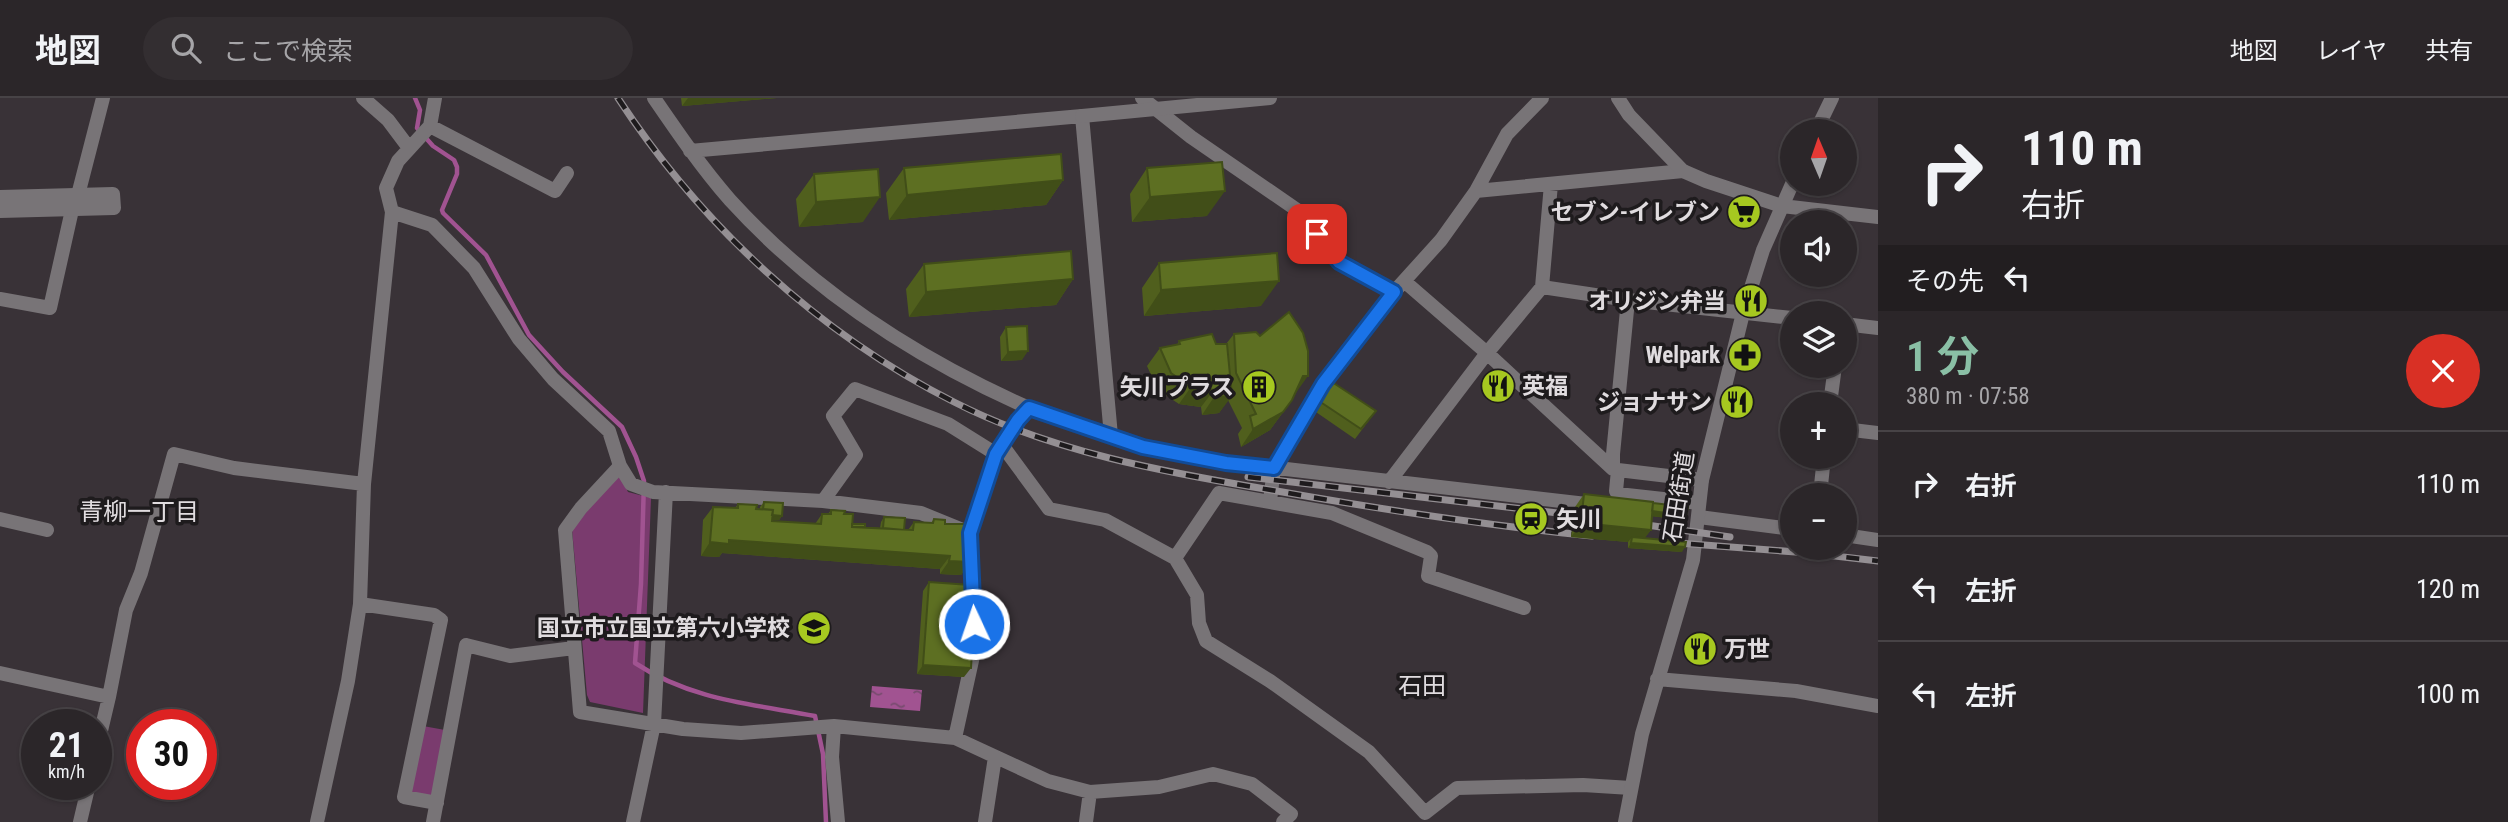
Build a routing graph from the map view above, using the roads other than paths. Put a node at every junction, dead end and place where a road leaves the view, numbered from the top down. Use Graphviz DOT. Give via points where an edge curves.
graph roads {
  1 [pos="103,98"];
  2 [pos="363,98"];
  3 [pos="435,98"];
  4 [pos="654,98"];
  5 [pos="1142,98"];
  6 [pos="1267,98"];
  7 [pos="1542,98"];
  8 [pos="1618,98"];
  9 [pos="1832,98"];
  10 [pos="1156,109"];
  11 [pos="1082,116"];
  12 [pos="1822,119"];
  13 [pos="429,126"];
  14 [pos="413,144"];
  15 [pos="690,151"];
  16 [pos="1683,170"];
  17 [pos="567,173"];
  18 [pos="1551,184"];
  19 [pos="1476,191"];
  20 [pos="78,195"];
  21 [pos="1786,196"];
  22 [pos="0,197"];
  23 [pos="1782,205"];
  24 [pos="72,210"];
  25 [pos="0,211"];
  26 [pos="392,212"];
  27 [pos="1878,217"];
  28 [pos="1405,281"];
  29 [pos="1542,287"];
  30 [pos="1394,292"];
  31 [pos="0,299"];
  32 [pos="1628,300"];
  33 [pos="1743,313"];
  34 [pos="1780,317"];
  35 [pos="1857,326"];
  36 [pos="1878,328"];
  37 [pos="1487,353"];
  38 [pos="1029,408"];
  39 [pos="1857,431"];
  40 [pos="1878,433"];
  41 [pos="1111,436"];
  42 [pos="999,450"];
  43 [pos="620,466"];
  44 [pos="1274,468"];
  45 [pos="1615,470"];
  46 [pos="1702,480"];
  47 [pos="1389,482"];
  48 [pos="364,484"];
  49 [pos="660,492"];
  50 [pos="823,501"];
  51 [pos="1270,501"];
  52 [pos="1602,506"];
  53 [pos="1699,510"];
  54 [pos="0,519"];
  55 [pos="1780,526"];
  56 [pos="47,530"];
  57 [pos="970,533"];
  58 [pos="1857,537"];
  59 [pos="1878,540"];
  60 [pos="1175,558"];
  61 [pos="360,604"];
  62 [pos="1524,608"];
  63 [pos="573,648"];
  64 [pos="0,673"];
  65 [pos="1657,679"];
  66 [pos="109,698"];
  67 [pos="1878,706"];
  68 [pos="106,709"];
  69 [pos="654,724"];
  70 [pos="823,727"];
  71 [pos="955,738"];
  72 [pos="995,757"];
  73 [pos="1631,788"];
  74 [pos="1090,792"];
  75 [pos="85,800"];
  76 [pos="438,803"];
  77 [pos="80,822"];
  78 [pos="317,822"];
  79 [pos="433,822"];
  80 [pos="633,822"];
  81 [pos="838,822"];
  82 [pos="985,822"];
  83 [pos="1086,822"];
  84 [pos="1283,822"];
  85 [pos="1625,822"];
  1 -- 20 [label="street"];
  2 -- 14 [label="street"];
  3 -- 13 [label="street"];
  4 -- 15 [label="street"];
  5 -- 10 [label="street"];
  6 -- 10 [label="street"];
  7 -- 19 [label="street" via="1507,134"];
  8 -- 16 [label="street"];
  9 -- 12 [label="street"];
  10 -- 11 [label="street"];
  10 -- 30 [label="street" via="1300,212 1339,262"];
  11 -- 15 [label="street"];
  11 -- 41 [label="street"];
  13 -- 14 [label="street"];
  13 -- 17 [label="street" via="555,191"];
  14 -- 26 [label="street" via="398,161 386,188"];
  15 -- 38 [label="street" via="757,228 889,334"];
  16 -- 18 [label="street"];
  16 -- 23 [label="street"];
  18 -- 19 [label="street"];
  18 -- 29 [label="street"];
  19 -- 28 [label="street"];
  20 -- 22 [label="street"];
  20 -- 24 [label="street" via="113,194 114,208"];
  21 -- 23 [label="street, 石田街道"];
  23 -- 27 [label="street"];
  23 -- 33 [label="street, 石田街道"];
  24 -- 25 [label="street"];
  24 -- 31 [label="street" via="50,308"];
  26 -- 43 [label="street" via="432,225 474,268 519,339 552,379 609,431"];
  26 -- 48 [label="street"];
  28 -- 30 [label="street"];
  28 -- 37 [label="street"];
  29 -- 32 [label="street"];
  29 -- 37 [label="street"];
  30 -- 44 [label="street" via="1323,384"];
  32 -- 33 [label="street"];
  32 -- 45 [label="street"];
  33 -- 34 [label="street"];
  33 -- 46 [label="street, 石田街道"];
  35 -- 36 [label="street"];
  37 -- 45 [label="street"];
  37 -- 47 [label="street"];
  38 -- 41 [label="street"];
  38 -- 42 [label="street"];
  39 -- 40 [label="street"];
  41 -- 44 [label="street" via="1143,447"];
  42 -- 50 [label="street" via="948,424 855,389 833,416 856,455"];
  42 -- 57 [label="street"];
  42 -- 60 [label="street" via="1049,509 1105,520"];
  43 -- 49 [label="street" via="631,484"];
  43 -- 63 [label="street" via="565,530"];
  44 -- 47 [label="street"];
  44 -- 51 [label="street"];
  45 -- 46 [label="street"];
  45 -- 53 [label="street" via="1618,494"];
  46 -- 53 [label="street, 石田街道"];
  47 -- 52 [label="street"];
  48 -- 61 [label="street"];
  48 -- 66 [label="street" via="234,468 174,454 126,610"];
  49 -- 50 [label="street"];
  49 -- 69 [label="street"];
  50 -- 57 [label="street" via="921,513"];
  51 -- 60 [label="street" via="1219,493"];
  51 -- 62 [label="street" via="1332,513 1427,552 1431,556 1428,576"];
  53 -- 55 [label="street"];
  53 -- 65 [label="street, 石田街道" via="1693,560"];
  54 -- 56 [label="street"];
  57 -- 71 [label="street" via="975,647"];
  58 -- 59 [label="street"];
  60 -- 73 [label="street" via="1197,595 1199,623 1206,640 1369,752 1425,813 1457,788"];
  61 -- 76 [label="street" via="434,615 441,620 404,797"];
  61 -- 78 [label="street"];
  63 -- 69 [label="street" via="580,712"];
  63 -- 76 [label="street" via="510,656 466,645"];
  64 -- 66 [label="street"];
  65 -- 67 [label="street" via="1796,691"];
  65 -- 73 [label="street, 石田街道"];
  66 -- 68 [label="street"];
  69 -- 70 [label="street" via="741,733"];
  69 -- 80 [label="street"];
  70 -- 71 [label="street"];
  70 -- 81 [label="street" via="832,757"];
  71 -- 72 [label="street"];
  72 -- 74 [label="street" via="1048,782"];
  72 -- 82 [label="street"];
  73 -- 85 [label="street, 石田街道"];
  74 -- 83 [label="street"];
  74 -- 84 [label="street" via="1159,787 1213,774 1252,784 1291,814"];
  75 -- 77 [label="street"];
  76 -- 79 [label="street"];
}
